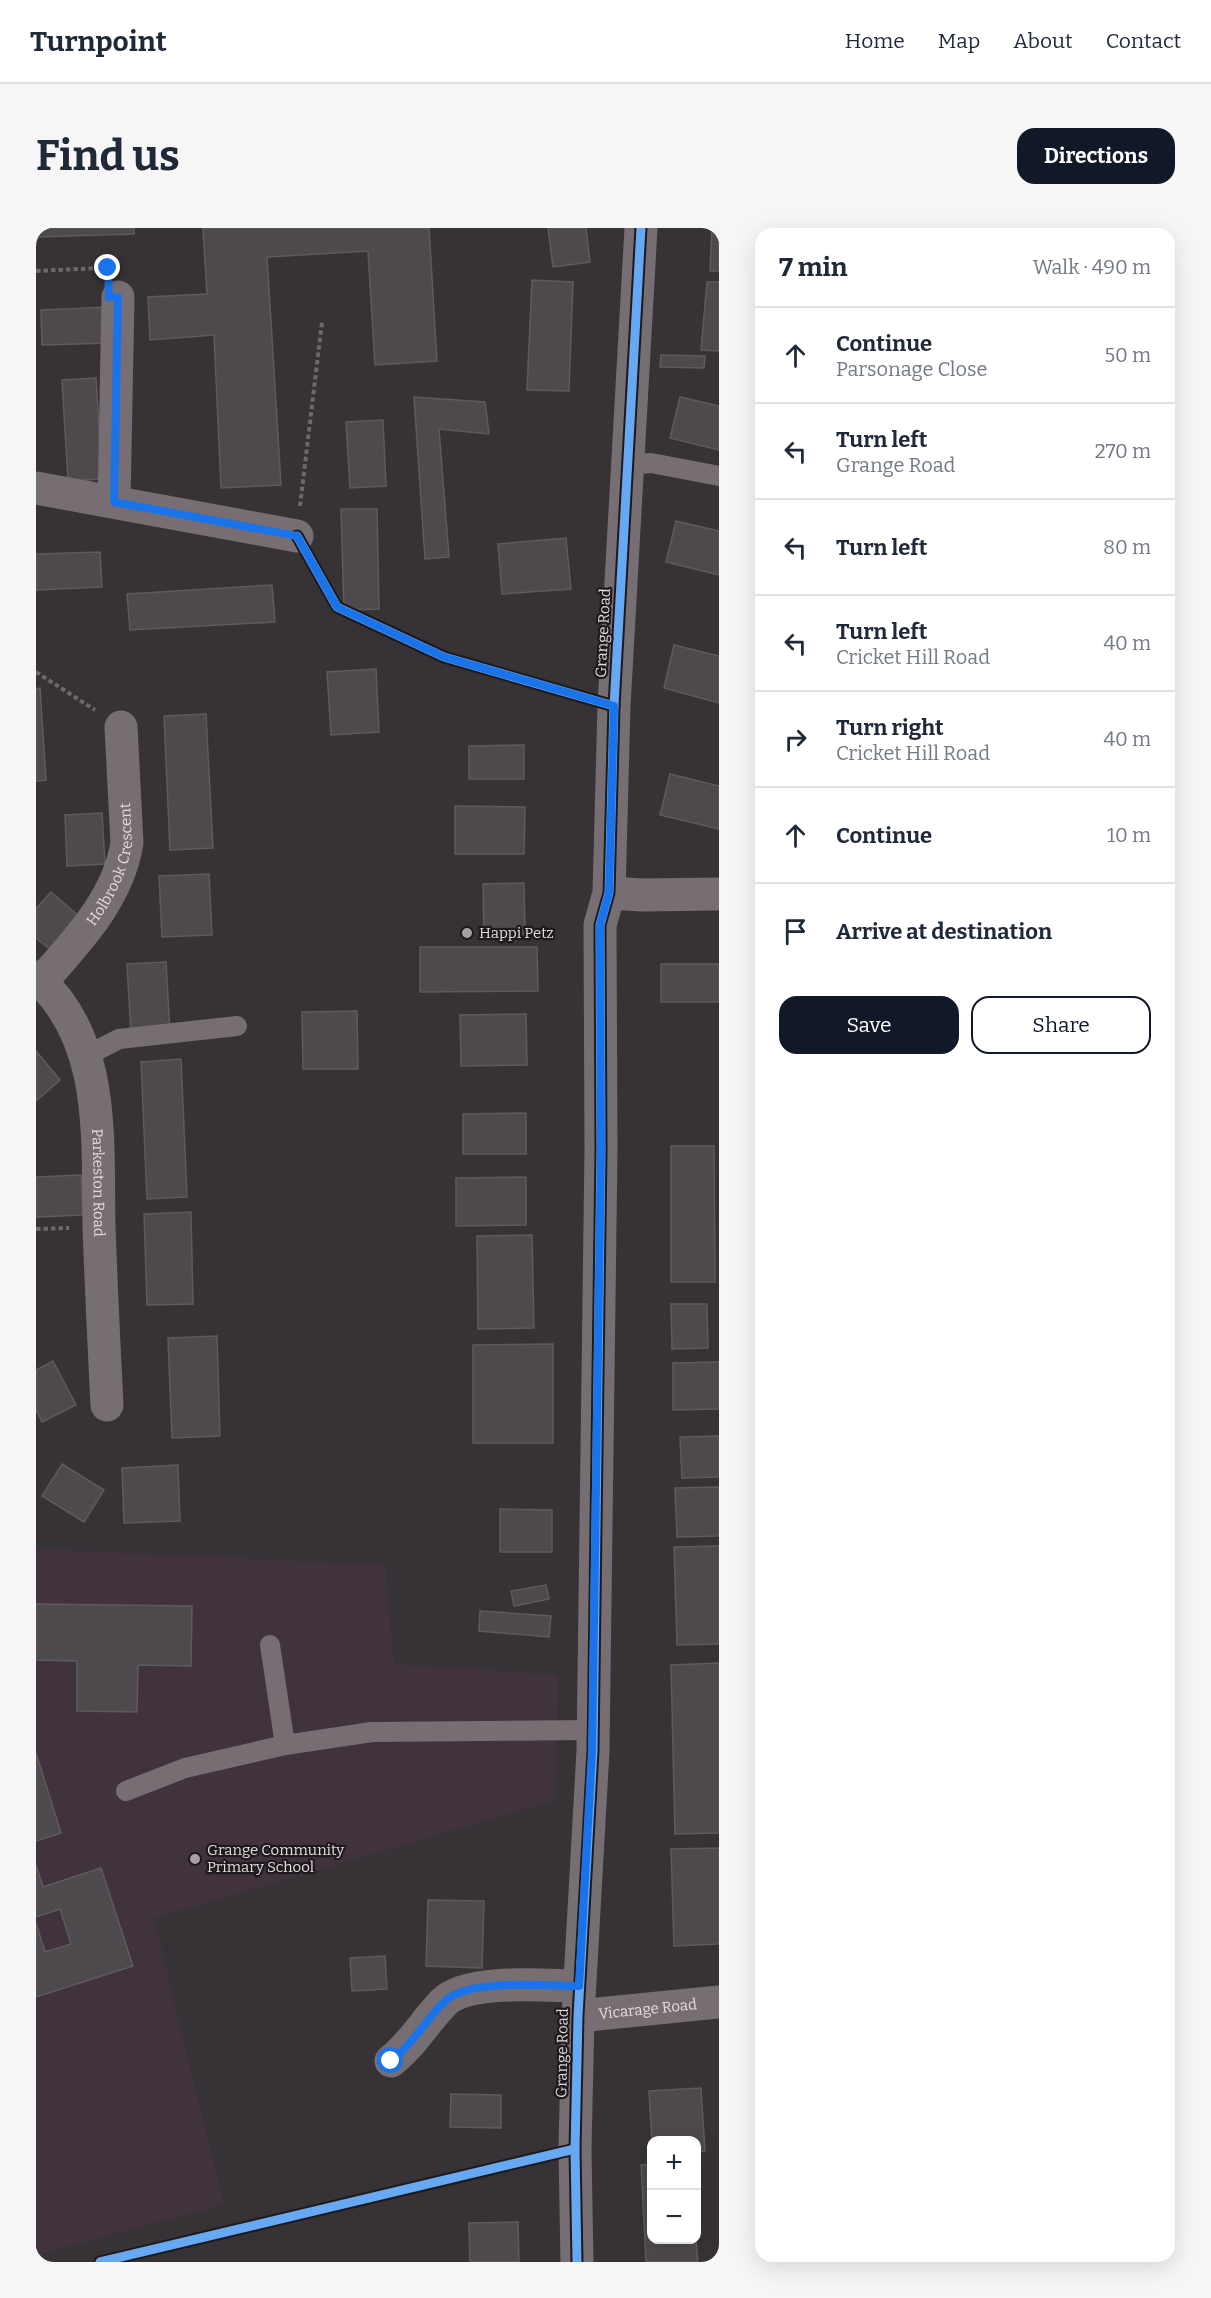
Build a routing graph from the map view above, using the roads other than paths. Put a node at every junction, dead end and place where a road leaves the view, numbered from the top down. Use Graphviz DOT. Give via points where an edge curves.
graph roads {
  1 [pos="640,228"];
  2 [pos="118,297"];
  3 [pos="627,465"];
  4 [pos="719,476"];
  5 [pos="36,488"];
  6 [pos="114,502"];
  7 [pos="297,536"];
  8 [pos="121,727"];
  9 [pos="609,893"];
  10 [pos="719,894"];
  11 [pos="39,979"];
  12 [pos="237,1026"];
  13 [pos="86,1056"];
  14 [pos="107,1404"];
  15 [pos="270,1645"];
  16 [pos="592,1730"];
  17 [pos="285,1745"];
  18 [pos="126,1791"];
  19 [pos="578,2001"];
  20 [pos="719,2002"];
  21 [pos="391,2061"];
  22 [pos="577,2262"];
  1 -- 3 [label="street, Grange Road"];
  2 -- 6 [label="street"];
  3 -- 4 [label="lane" via="651,463"];
  3 -- 9 [label="street, Grange Road"];
  5 -- 6 [label="street"];
  6 -- 7 [label="street"];
  8 -- 11 [label="street, Holbrook Crescent" via="125,859 101,909"];
  9 -- 10 [label="street"];
  9 -- 16 [label="street, Grange Road" via="600,925 601,1150"];
  11 -- 13 [label="street, Parkeston Road" via="64,1011"];
  12 -- 13 [label="lane" via="119,1040"];
  13 -- 14 [label="street, Parkeston Road" via="98,1131"];
  15 -- 17 [label="lane"];
  16 -- 17 [label="lane" via="372,1732"];
  16 -- 19 [label="street, Grange Road"];
  17 -- 18 [label="lane" via="185,1768"];
  19 -- 20 [label="street, Vicarage Road"];
  19 -- 21 [label="street, Vicarage Road" via="495,1987 460,1993 445,2001 405,2050"];
  19 -- 22 [label="street, Grange Road"];
}
